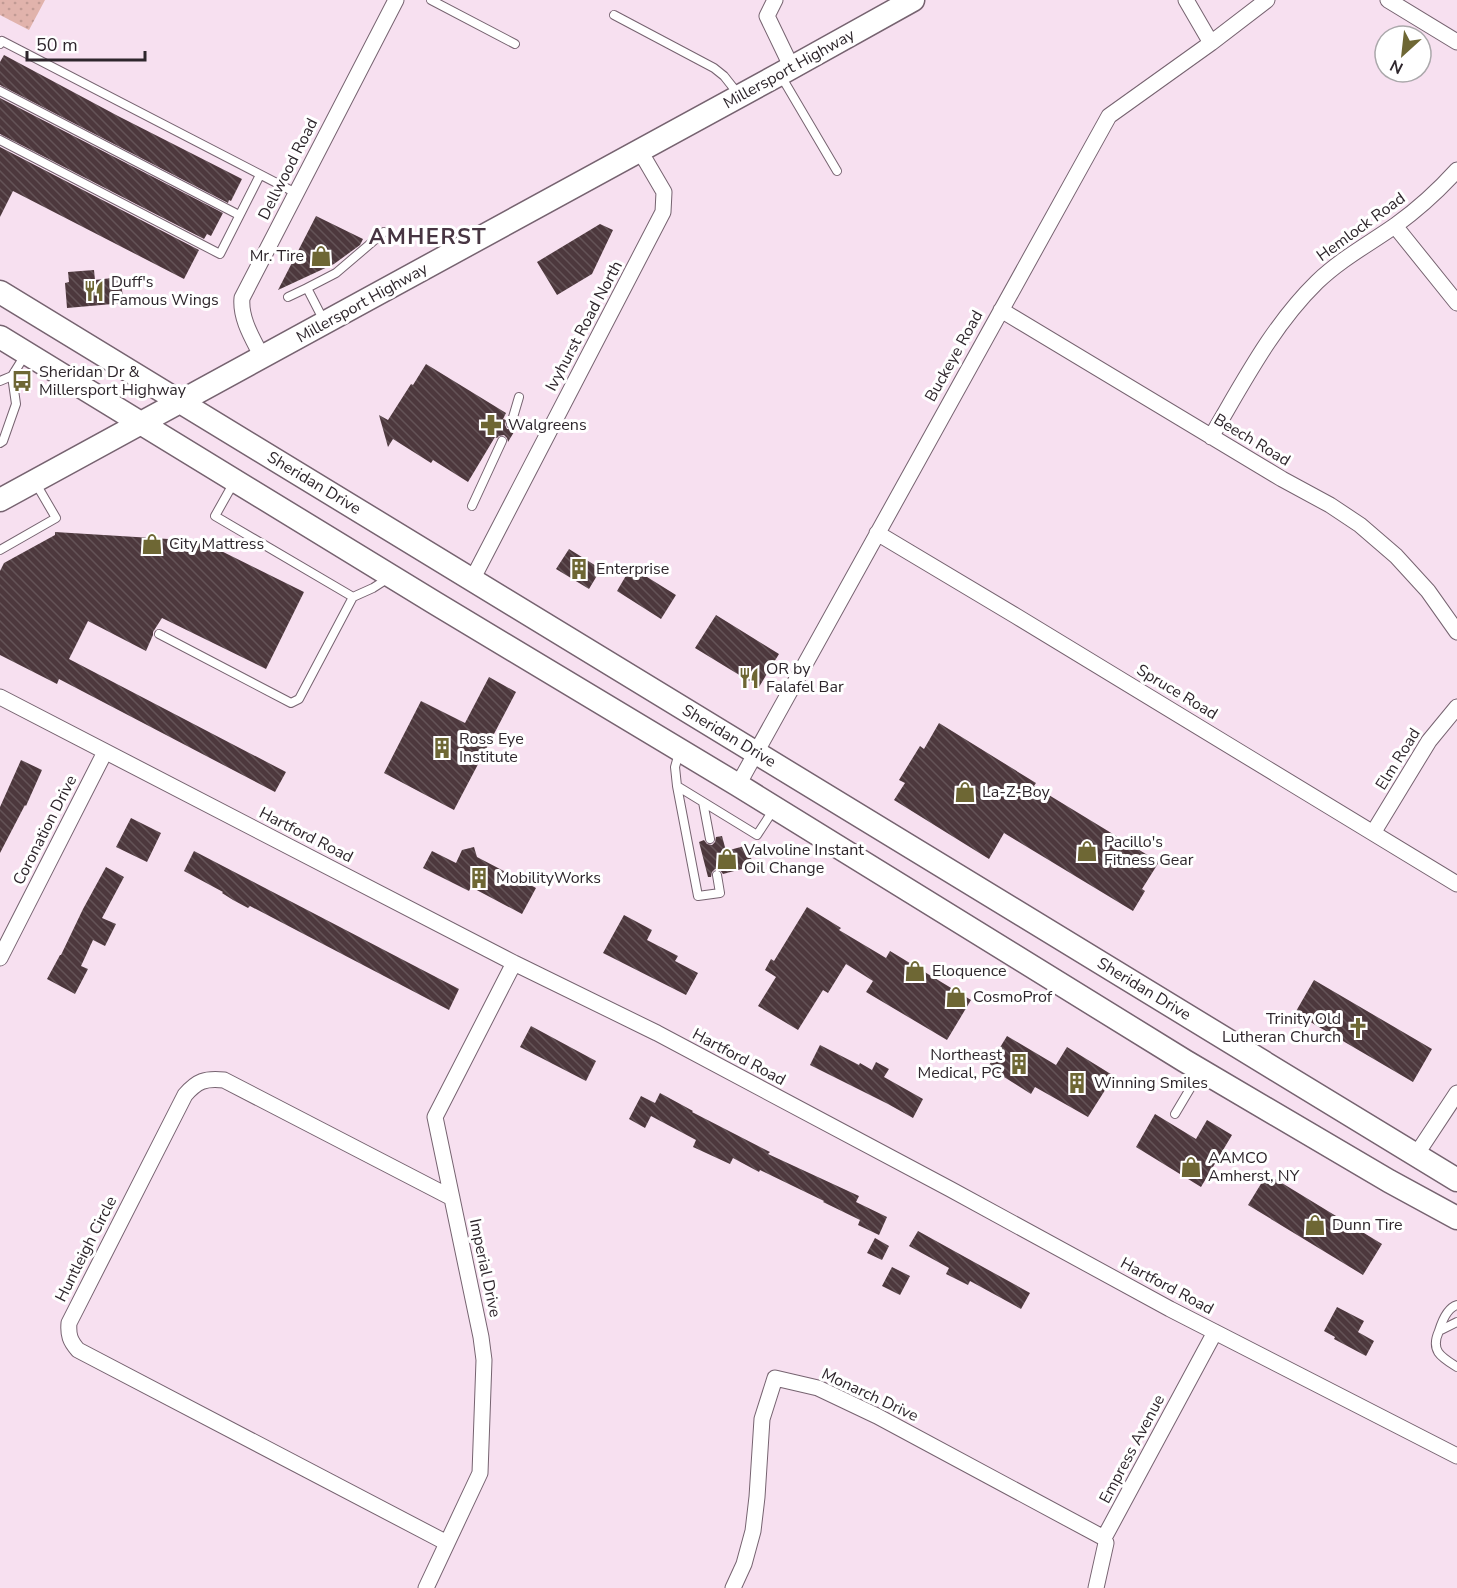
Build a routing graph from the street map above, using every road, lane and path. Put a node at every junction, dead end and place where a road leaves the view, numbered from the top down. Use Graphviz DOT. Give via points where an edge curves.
graph roads {
  1 [pos="396,0"];
  2 [pos="431,0"];
  3 [pos="775,0"];
  4 [pos="913,0"];
  5 [pos="1186,0"];
  6 [pos="1266,0"];
  7 [pos="1388,0"];
  8 [pos="614,15"];
  9 [pos="1457,42"];
  10 [pos="1211,43"];
  11 [pos="0,44"];
  12 [pos="515,44"];
  13 [pos="786,71"];
  14 [pos="0,91"];
  15 [pos="740,96"];
  16 [pos="0,140"];
  17 [pos="640,151"];
  18 [pos="1457,170"];
  19 [pos="837,171"];
  20 [pos="260,175"];
  21 [pos="296,193"];
  22 [pos="239,215"];
  23 [pos="1395,226"];
  24 [pos="384,232"];
  25 [pos="307,288"];
  26 [pos="0,292"];
  27 [pos="288,297"];
  28 [pos="1457,303"];
  29 [pos="1000,310"];
  30 [pos="325,322"];
  31 [pos="0,337"];
  32 [pos="27,353"];
  33 [pos="262,357"];
  34 [pos="12,376"];
  35 [pos="0,381"];
  36 [pos="519,397"];
  37 [pos="181,402"];
  38 [pos="141,423"];
  39 [pos="511,424"];
  40 [pos="1211,437"];
  41 [pos="502,441"];
  42 [pos="0,443"];
  43 [pos="235,480"];
  44 [pos="34,481"];
  45 [pos="4,495"];
  46 [pos="472,506"];
  47 [pos="877,533"];
  48 [pos="0,550"];
  49 [pos="391,576"];
  50 [pos="472,580"];
  51 [pos="353,597"];
  52 [pos="1457,632"];
  53 [pos="159,634"];
  54 [pos="0,697"];
  55 [pos="1457,707"];
  56 [pos="680,750"];
  57 [pos="105,752"];
  58 [pos="755,752"];
  59 [pos="738,785"];
  60 [pos="676,786"];
  61 [pos="703,802"];
  62 [pos="774,808"];
  63 [pos="1373,833"];
  64 [pos="710,839"];
  65 [pos="717,875"];
  66 [pos="1457,884"];
  67 [pos="0,958"];
  68 [pos="514,963"];
  69 [pos="1201,1071"];
  70 [pos="1457,1093"];
  71 [pos="1175,1114"];
  72 [pos="1416,1155"];
  73 [pos="1457,1180"];
  74 [pos="452,1198"];
  75 [pos="1457,1218"];
  76 [pos="1457,1305"];
  77 [pos="1457,1322"];
  78 [pos="1439,1331"];
  79 [pos="1215,1332"];
  80 [pos="1457,1367"];
  81 [pos="1457,1456"];
  82 [pos="1104,1538"];
  83 [pos="447,1543"];
  84 [pos="426,1588"];
  85 [pos="733,1588"];
  86 [pos="1096,1588"];
  1 -- 21 [label="street, Dellwood Road"];
  2 -- 12 [label="lane"];
  3 -- 13 [label="street" via="767,16"];
  4 -- 13 [label="main road, Millersport Highway"];
  5 -- 10 [label="street"];
  6 -- 10 [label="street, Buckeye Road"];
  7 -- 9 [label="street"];
  8 -- 15 [label="lane" via="714,68"];
  10 -- 29 [label="street, Buckeye Road" via="1109,116"];
  11 -- 20 [label="lane" via="2,41"];
  13 -- 15 [label="main road, Millersport Highway"];
  13 -- 19 [label="lane"];
  14 -- 22 [label="lane"];
  15 -- 17 [label="main road, Millersport Highway"];
  16 -- 22 [label="lane" via="220,254"];
  17 -- 30 [label="main road, Millersport Highway"];
  17 -- 50 [label="street, Ivyhurst Road North" via="664,192 663,213"];
  18 -- 23 [label="street, Hemlock Road"];
  20 -- 21 [label="lane"];
  20 -- 22 [label="lane"];
  21 -- 33 [label="street, Dellwood Road" via="243,298 245,322"];
  23 -- 28 [label="street"];
  23 -- 40 [label="street, Hemlock Road" via="1341,262 1291,311 1266,344"];
  24 -- 25 [label="lane" via="336,273"];
  25 -- 27 [label="lane"];
  25 -- 30 [label="lane"];
  26 -- 37 [label="main road, Sheridan Drive"];
  29 -- 40 [label="street, Beech Road"];
  29 -- 47 [label="street, Buckeye Road"];
  30 -- 33 [label="main road, Millersport Highway"];
  31 -- 32 [label="main road"];
  32 -- 34 [label="lane"];
  32 -- 38 [label="main road"];
  33 -- 37 [label="main road, Millersport Highway"];
  34 -- 35 [label="lane"];
  34 -- 42 [label="lane" via="16,404"];
  36 -- 39 [label="lane"];
  37 -- 38 [label="main road, Millersport Highway"];
  37 -- 50 [label="main road, Sheridan Drive"];
  38 -- 43 [label="main road"];
  38 -- 44 [label="main road, Millersport Highway"];
  40 -- 52 [label="street, Beech Road" via="1360,525 1428,591"];
  41 -- 46 [label="lane"];
  43 -- 49 [label="main road"];
  43 -- 51 [label="lane" via="215,516"];
  44 -- 45 [label="main road, Millersport Highway"];
  44 -- 48 [label="lane" via="56,518"];
  47 -- 58 [label="street, Buckeye Road"];
  47 -- 63 [label="street, Spruce Road"];
  49 -- 51 [label="lane"];
  49 -- 56 [label="main road"];
  50 -- 58 [label="main road, Sheridan Drive"];
  51 -- 53 [label="lane" via="294,702"];
  54 -- 57 [label="street, Hartford Road"];
  55 -- 63 [label="street, Elm Road" via="1430,741"];
  56 -- 59 [label="main road"];
  56 -- 60 [label="lane" via="675,767"];
  57 -- 67 [label="street, Coronation Drive"];
  57 -- 68 [label="street, Hartford Road"];
  58 -- 59 [label="street, Buckeye Road"];
  58 -- 72 [label="main road, Sheridan Drive"];
  59 -- 62 [label="main road"];
  60 -- 61 [label="lane"];
  60 -- 65 [label="lane" via="698,896 720,893"];
  61 -- 62 [label="lane" via="757,835"];
  61 -- 64 [label="lane"];
  62 -- 69 [label="main road"];
  63 -- 66 [label="street, Spruce Road"];
  68 -- 74 [label="street, Imperial Drive" via="435,1117"];
  68 -- 79 [label="street, Hartford Road" via="657,1033"];
  69 -- 71 [label="lane"];
  69 -- 75 [label="main road"];
  70 -- 72 [label="street"];
  72 -- 73 [label="main road, Sheridan Drive"];
  74 -- 83 [label="street, Imperial Drive" via="484,1360 480,1473"];
  74 -- 83 [label="street, Huntleigh Circle" via="224,1080 201,1081 185,1095 69,1323 68,1334 78,1350"];
  76 -- 78 [label="lane" via="1445,1316"];
  77 -- 78 [label="lane"];
  78 -- 80 [label="lane" via="1437,1352"];
  79 -- 81 [label="street, Hartford Road"];
  79 -- 82 [label="street, Empress Avenue"];
  82 -- 85 [label="street, Monarch Drive" via="877,1416 818,1388 775,1378 762,1419 753,1531"];
  82 -- 86 [label="street, Empress Avenue"];
  83 -- 84 [label="street, Imperial Drive"];
}
